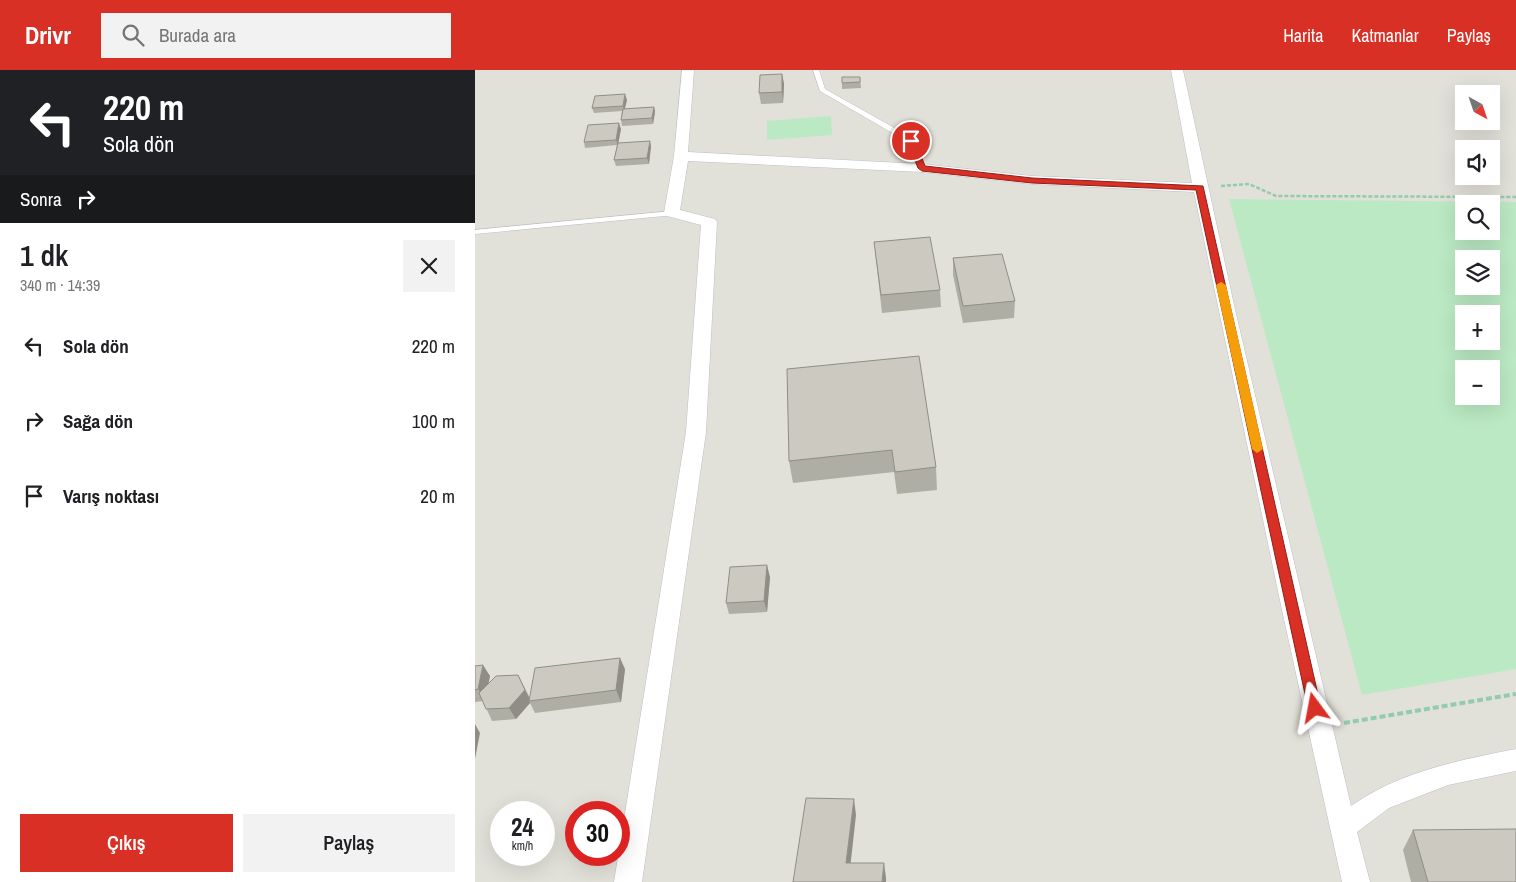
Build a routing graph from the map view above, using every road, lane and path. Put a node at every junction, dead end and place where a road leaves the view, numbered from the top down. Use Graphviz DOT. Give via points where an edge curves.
graph roads {
  1 [pos="688,70"];
  2 [pos="816,70"];
  3 [pos="1177,70"];
  4 [pos="681,156"];
  5 [pos="922,168"];
  6 [pos="1199,188"];
  7 [pos="1516,197"];
  8 [pos="672,213"];
  9 [pos="475,232"];
  10 [pos="1516,694"];
  11 [pos="1319,727"];
  12 [pos="1516,760"];
  13 [pos="1343,827"];
  14 [pos="628,882"];
  15 [pos="1356,882"];
  1 -- 4 [label="street"];
  2 -- 5 [label="lane" via="822,90 911,141"];
  3 -- 6 [label="street"];
  4 -- 5 [label="street"];
  4 -- 8 [label="street"];
  5 -- 6 [label="street" via="1032,180"];
  6 -- 7 [label="path" via="1249,184 1276,196"];
  6 -- 11 [label="street"];
  8 -- 9 [label="lane"];
  8 -- 14 [label="street" via="709,222 696,432"];
  10 -- 11 [label="path"];
  11 -- 13 [label="street"];
  12 -- 13 [label="street" via="1447,774 1380,800"];
  13 -- 15 [label="street"];
}
